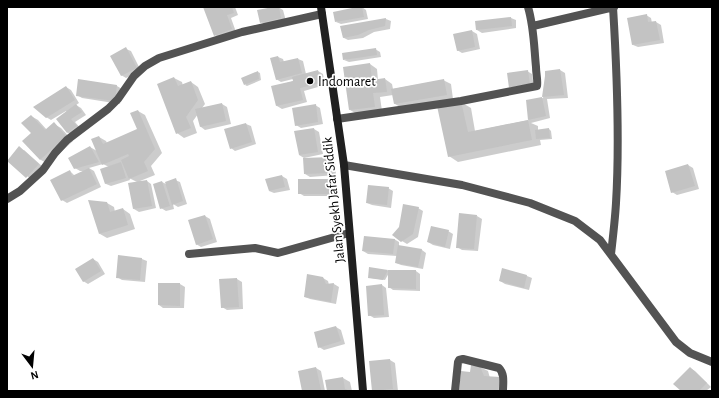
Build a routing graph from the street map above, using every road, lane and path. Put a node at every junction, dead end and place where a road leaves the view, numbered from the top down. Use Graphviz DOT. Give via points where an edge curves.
graph roads {
  1 [pos="528,7"];
  2 [pos="614,7"];
  3 [pos="321,10"];
  4 [pos="533,26"];
  5 [pos="337,119"];
  6 [pos="344,166"];
  7 [pos="7,198"];
  8 [pos="349,233"];
  9 [pos="188,254"];
  10 [pos="611,254"];
  11 [pos="712,362"];
  12 [pos="363,391"];
  13 [pos="455,391"];
  14 [pos="503,391"];
  1 -- 4 [label="street"];
  2 -- 4 [label="street"];
  2 -- 10 [label="street" via="618,123 616,203"];
  3 -- 5 [label="main road, Jalan Syekh Jafar Siddik"];
  3 -- 7 [label="street" via="159,58 145,66 108,109 67,140 43,170 20,191"];
  4 -- 5 [label="street" via="537,86 462,101"];
  5 -- 6 [label="main road, Jalan Syekh Jafar Siddik"];
  6 -- 8 [label="main road, Jalan Syekh Jafar Siddik"];
  6 -- 10 [label="street" via="462,186 530,203 575,221 600,240"];
  8 -- 9 [label="street" via="278,253 255,248"];
  8 -- 12 [label="main road, Jalan Syekh Jafar Siddik"];
  10 -- 11 [label="street" via="676,342 690,353"];
  13 -- 14 [label="street" via="458,362 463,359 499,368 503,378"];
}
